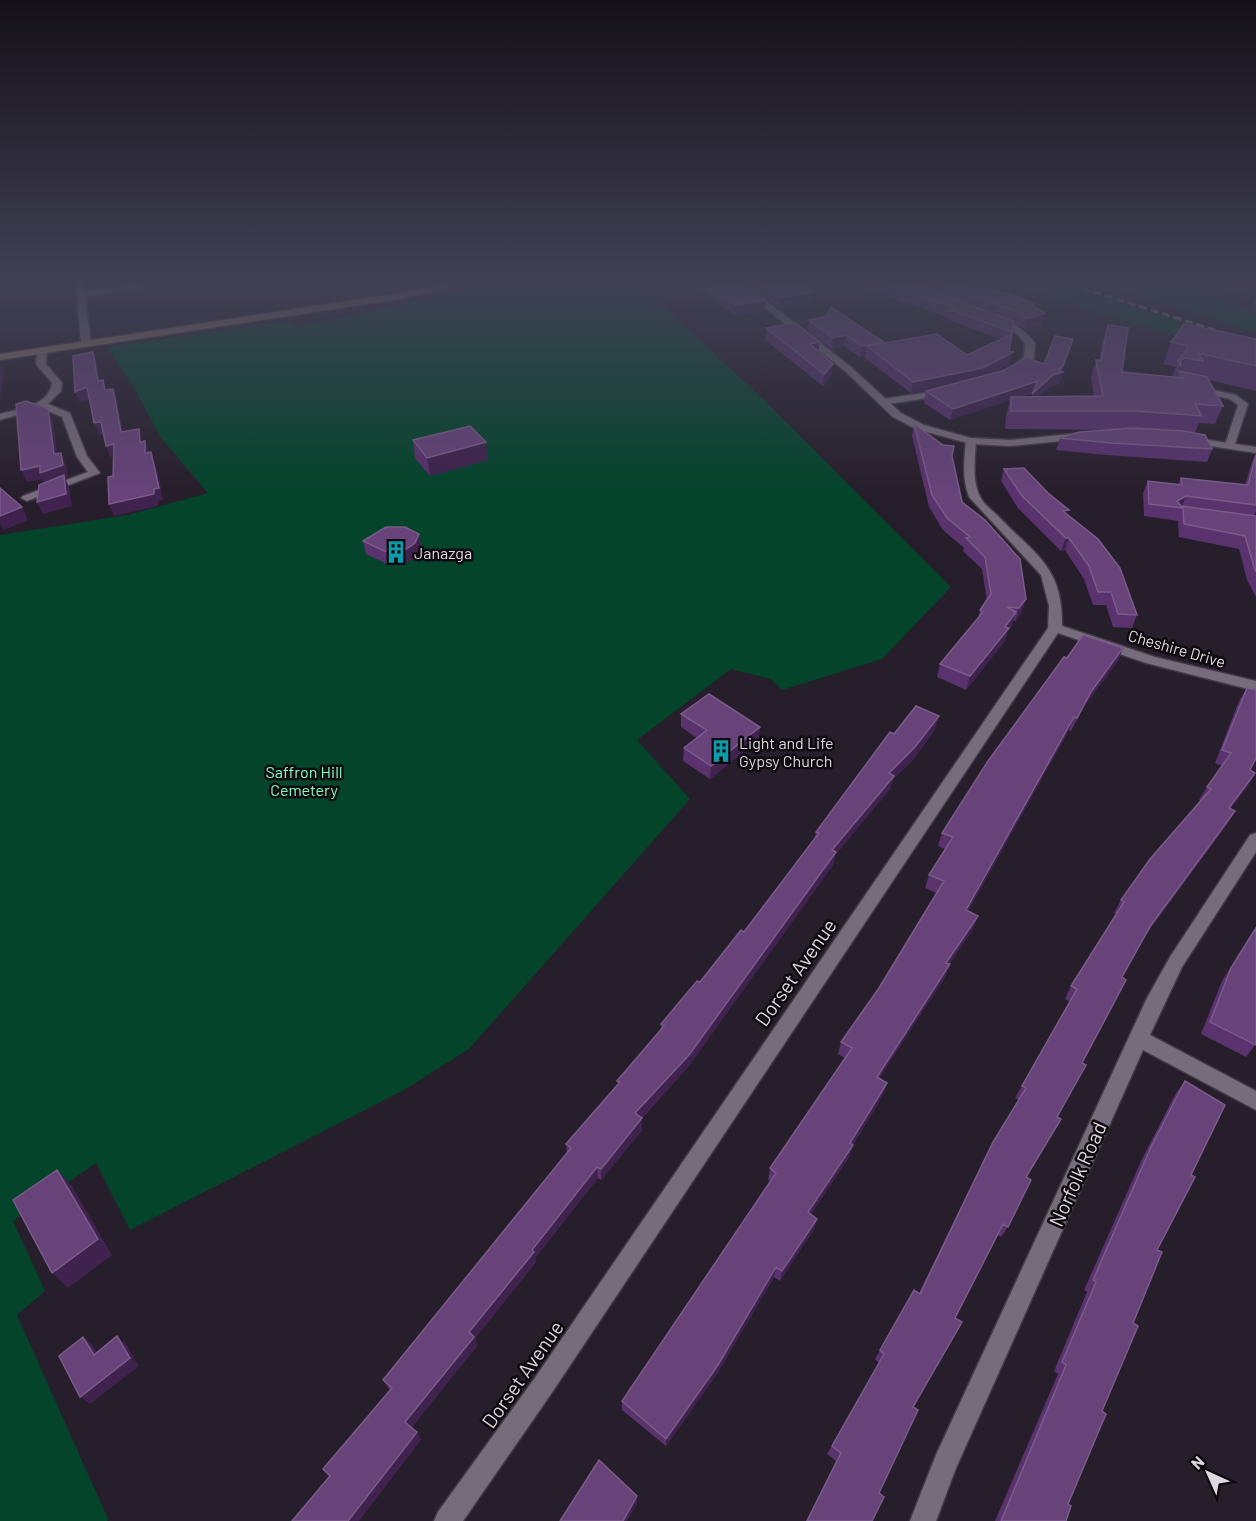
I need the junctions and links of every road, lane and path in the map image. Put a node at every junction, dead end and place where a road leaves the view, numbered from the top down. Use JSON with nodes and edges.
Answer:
{"nodes":[{"id":1,"x":30,"y":352,"type":"edge"},
{"id":2,"x":42,"y":352,"type":"edge"},
{"id":3,"x":826,"y":352,"type":"edge"},
{"id":4,"x":1029,"y":352,"type":"edge"},
{"id":5,"x":0,"y":357,"type":"edge"},
{"id":6,"x":1003,"y":375,"type":"edge"},
{"id":7,"x":1188,"y":388,"type":"edge"},
{"id":8,"x":956,"y":390,"type":"edge"},
{"id":9,"x":882,"y":402,"type":"junction"},
{"id":10,"x":42,"y":405,"type":"junction"},
{"id":11,"x":0,"y":417,"type":"edge"},
{"id":12,"x":1093,"y":436,"type":"edge"},
{"id":13,"x":1179,"y":438,"type":"edge"},
{"id":14,"x":971,"y":441,"type":"junction"},
{"id":15,"x":1230,"y":445,"type":"junction"},
{"id":16,"x":1256,"y":450,"type":"edge"},
{"id":17,"x":95,"y":473,"type":"junction"},
{"id":18,"x":109,"y":482,"type":"edge"},
{"id":19,"x":24,"y":500,"type":"dead end"},
{"id":20,"x":1055,"y":628,"type":"junction"},
{"id":21,"x":1256,"y":686,"type":"edge"},
{"id":22,"x":1256,"y":839,"type":"edge"},
{"id":23,"x":1138,"y":1038,"type":"junction"},
{"id":24,"x":1256,"y":1101,"type":"edge"},
{"id":25,"x":447,"y":1521,"type":"edge"},
{"id":26,"x":923,"y":1521,"type":"edge"}],
"edges":[{"from":1,"to":5,"type":"main road"},
{"from":2,"to":10,"type":"street"},
{"from":3,"to":9,"type":"street"},
{"from":4,"to":6,"type":"street"},
{"from":7,"to":15,"type":"street"},
{"from":8,"to":9,"type":"street"},
{"from":9,"to":14,"type":"street"},
{"from":10,"to":11,"type":"street"},
{"from":10,"to":17,"type":"street"},
{"from":12,"to":14,"type":"street"},
{"from":13,"to":15,"type":"street"},
{"from":14,"to":20,"type":"street"},
{"from":15,"to":16,"type":"street"},
{"from":17,"to":18,"type":"street"},
{"from":17,"to":19,"type":"street"},
{"from":20,"to":21,"type":"street","name":"Cheshire Drive"},
{"from":20,"to":25,"type":"street","name":"Dorset Avenue"},
{"from":22,"to":23,"type":"street","name":"Norfolk Road"},
{"from":23,"to":24,"type":"street"},
{"from":23,"to":26,"type":"street","name":"Norfolk Road"}]}
